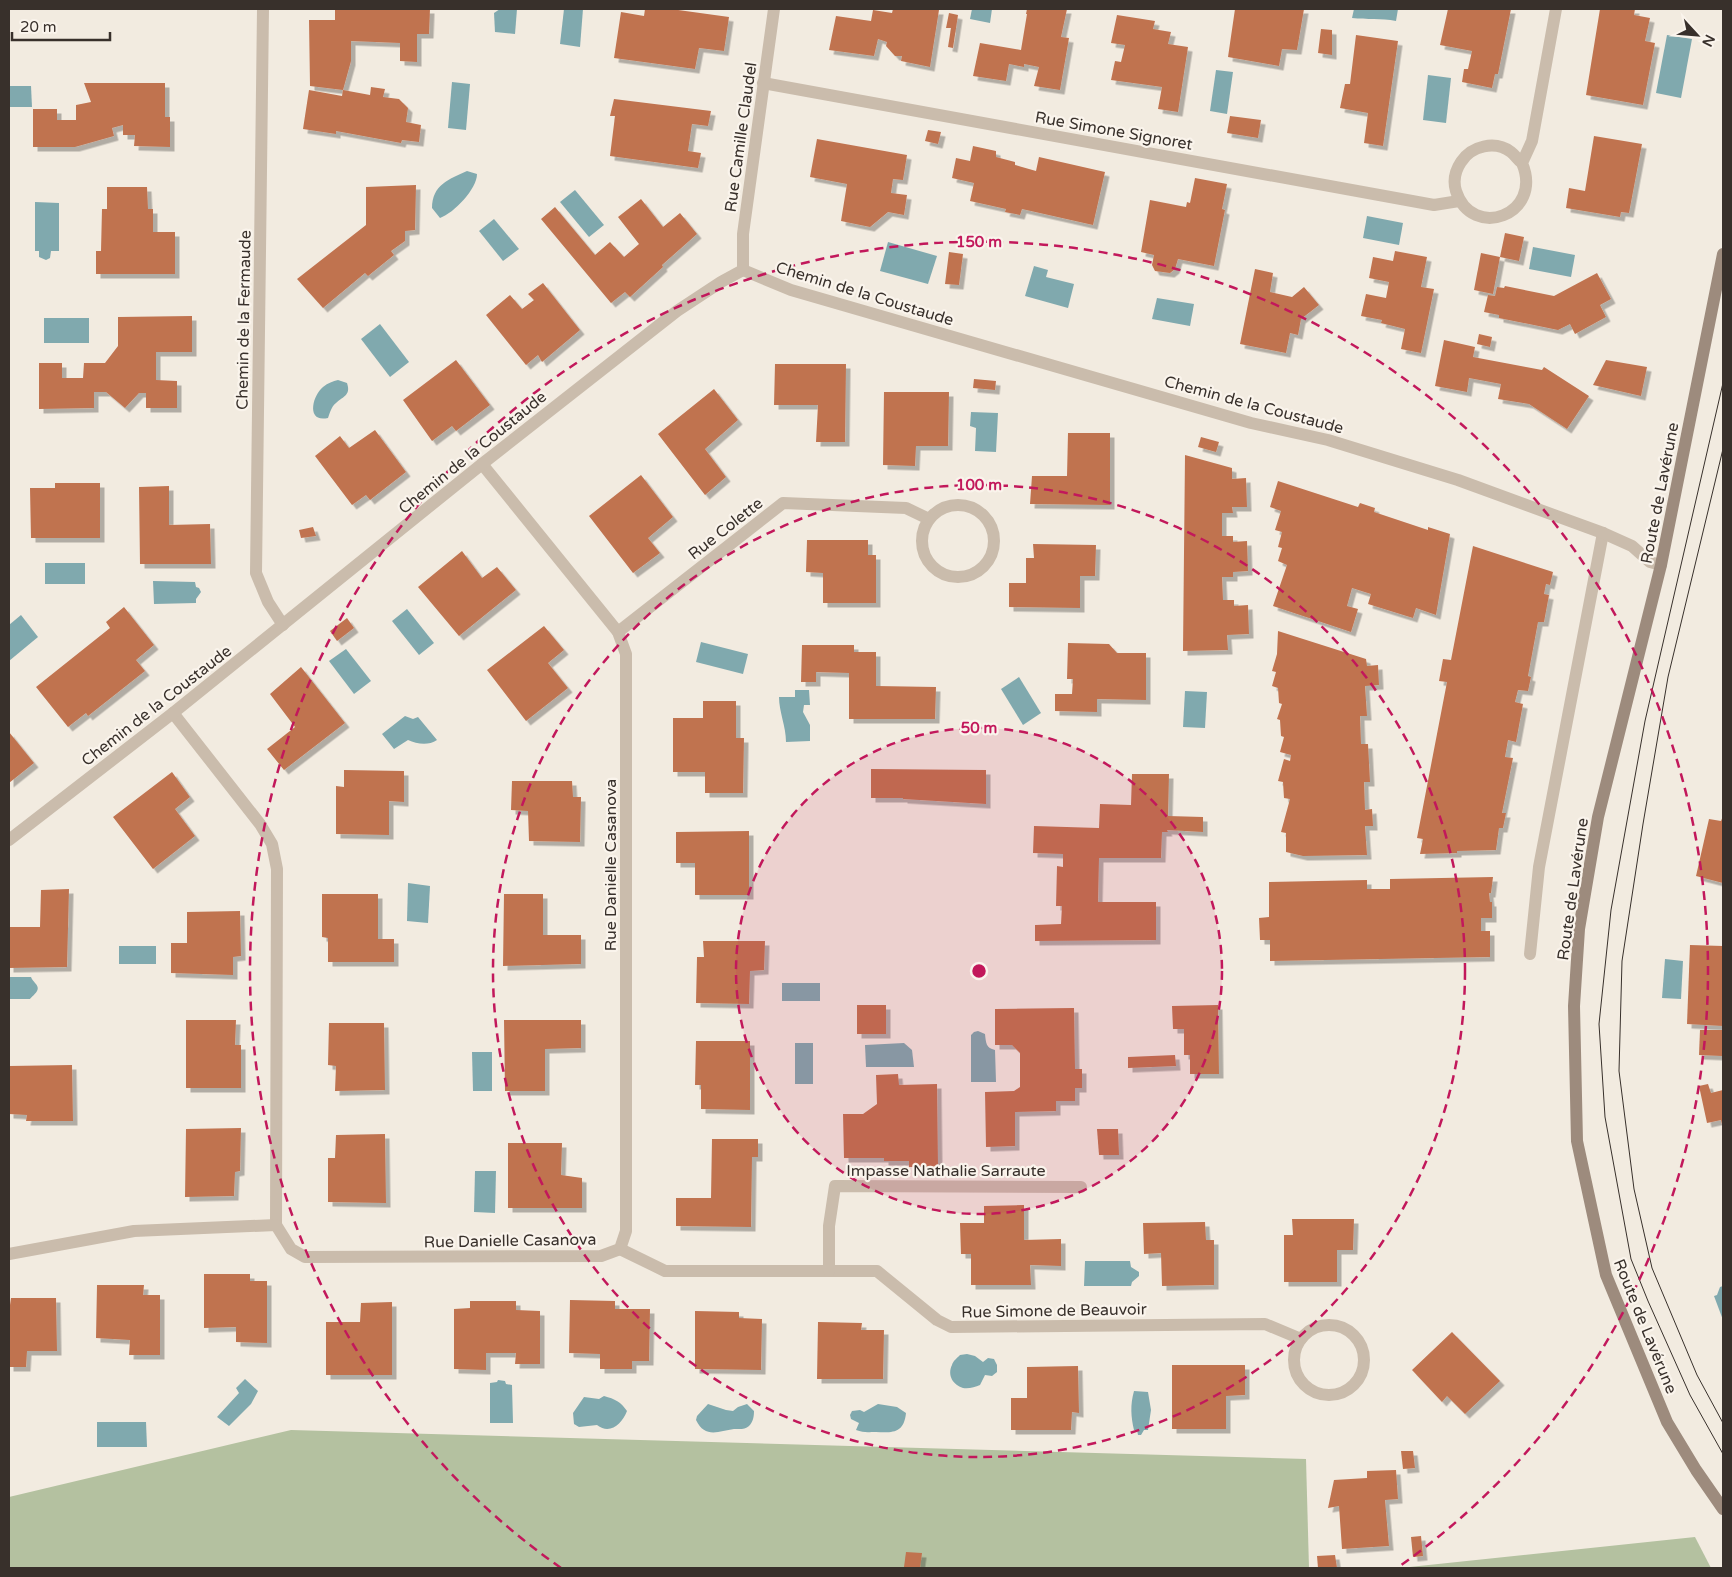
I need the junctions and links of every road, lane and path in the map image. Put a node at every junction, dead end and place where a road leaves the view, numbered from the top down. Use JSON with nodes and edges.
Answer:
{"nodes":[{"id":1,"x":264,"y":9,"type":"edge"},
{"id":2,"x":774,"y":9,"type":"edge"},
{"id":3,"x":1556,"y":9,"type":"edge"},
{"id":4,"x":763,"y":83,"type":"junction"},
{"id":5,"x":1522,"y":164,"type":"junction"},
{"id":6,"x":1459,"y":201,"type":"junction"},
{"id":7,"x":1723,"y":254,"type":"edge"},
{"id":8,"x":743,"y":270,"type":"junction"},
{"id":9,"x":482,"y":464,"type":"junction"},
{"id":10,"x":929,"y":519,"type":"junction"},
{"id":11,"x":1603,"y":533,"type":"junction"},
{"id":12,"x":1661,"y":565,"type":"junction"},
{"id":13,"x":284,"y":625,"type":"junction"},
{"id":14,"x":618,"y":632,"type":"junction"},
{"id":15,"x":173,"y":713,"type":"junction"},
{"id":16,"x":9,"y":840,"type":"edge"},
{"id":17,"x":1530,"y":954,"type":"dead end"},
{"id":18,"x":1082,"y":1187,"type":"dead end"},
{"id":19,"x":276,"y":1224,"type":"junction"},
{"id":20,"x":620,"y":1249,"type":"junction"},
{"id":21,"x":9,"y":1254,"type":"edge"},
{"id":22,"x":829,"y":1271,"type":"junction"},
{"id":23,"x":1300,"y":1339,"type":"junction"},
{"id":24,"x":1723,"y":1509,"type":"edge"}],
"edges":[{"from":1,"to":13,"type":"street","name":"Chemin de la Fermaude"},
{"from":2,"to":4,"type":"street","name":"Rue Camille Claudel"},
{"from":3,"to":5,"type":"street"},
{"from":4,"to":6,"type":"street","name":"Rue Simone Signoret"},
{"from":4,"to":8,"type":"street","name":"Rue Camille Claudel"},
{"from":5,"to":6,"type":"street"},
{"from":5,"to":6,"type":"street"},
{"from":7,"to":12,"type":"main road","name":"Route de Lavérune"},
{"from":8,"to":9,"type":"street","name":"Chemin de la Coustaude"},
{"from":8,"to":11,"type":"street","name":"Chemin de la Coustaude"},
{"from":9,"to":13,"type":"street","name":"Chemin de la Coustaude"},
{"from":9,"to":14,"type":"street","name":"Rue Danielle Casanova"},
{"from":10,"to":10,"type":"street"},
{"from":10,"to":14,"type":"street","name":"Rue Colette"},
{"from":11,"to":12,"type":"street","name":"Chemin de la Coustaude"},
{"from":11,"to":17,"type":"street"},
{"from":12,"to":24,"type":"main road","name":"Route de Lavérune"},
{"from":13,"to":15,"type":"street","name":"Chemin de la Coustaude"},
{"from":14,"to":20,"type":"street","name":"Rue Danielle Casanova"},
{"from":15,"to":16,"type":"street","name":"Chemin de la Coustaude"},
{"from":15,"to":19,"type":"street","name":"Rue Danielle Casanova"},
{"from":18,"to":22,"type":"street","name":"Impasse Nathalie Sarraute"},
{"from":19,"to":20,"type":"street","name":"Rue Danielle Casanova"},
{"from":19,"to":21,"type":"street"},
{"from":20,"to":22,"type":"street","name":"Rue Simone de Beauvoir"},
{"from":22,"to":23,"type":"street","name":"Rue Simone de Beauvoir"},
{"from":23,"to":23,"type":"street"}]}
